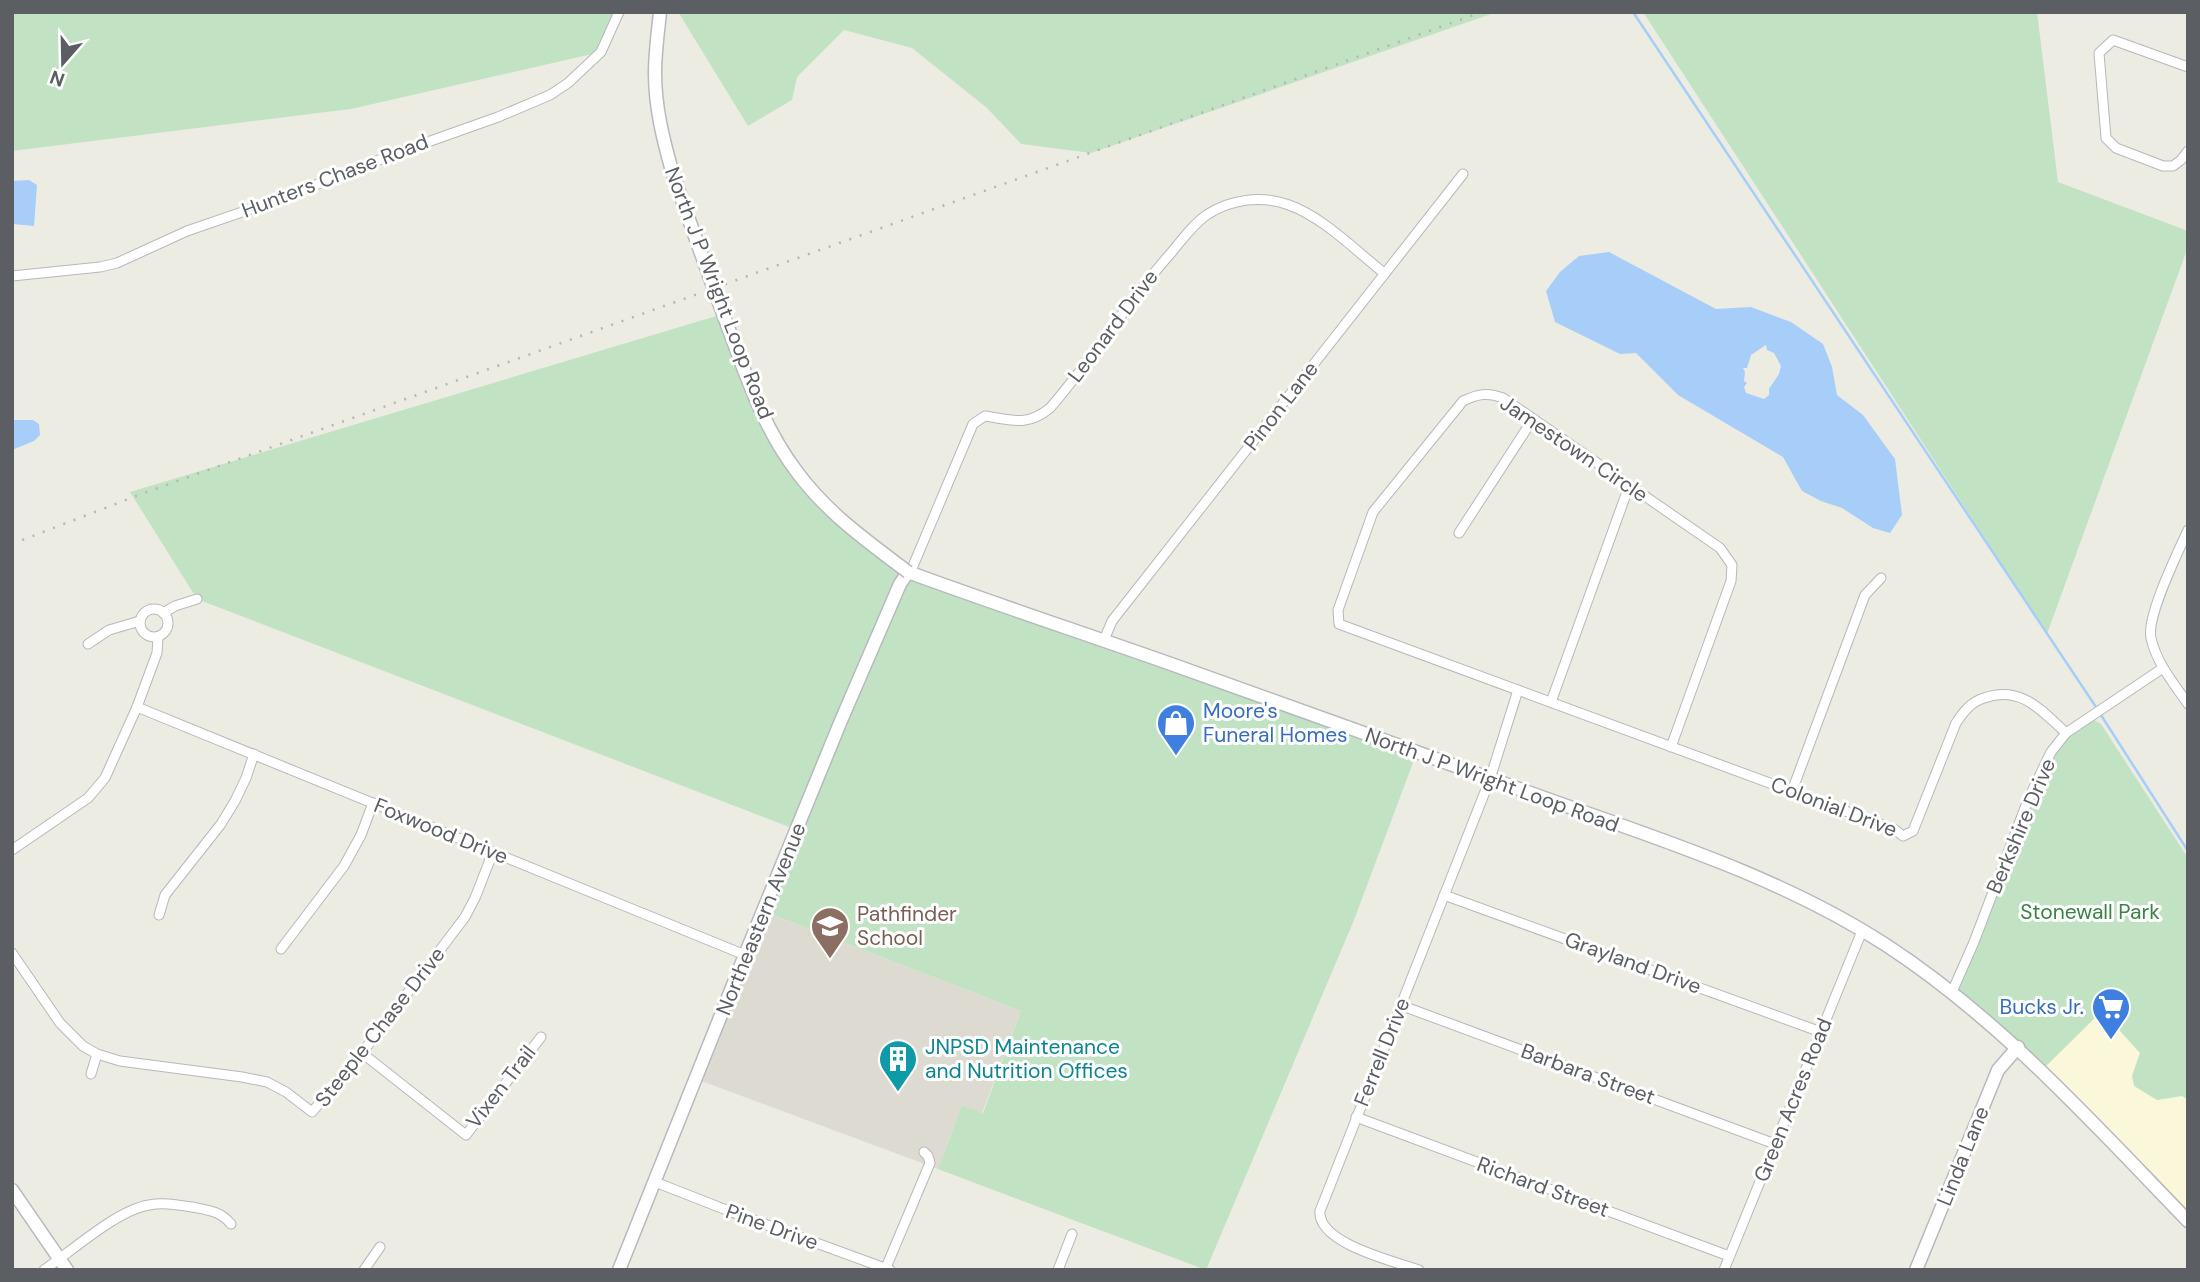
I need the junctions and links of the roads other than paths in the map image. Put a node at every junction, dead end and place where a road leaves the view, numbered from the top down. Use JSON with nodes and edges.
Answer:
{"nodes":[{"id":1,"x":619,"y":12,"type":"edge"},
{"id":2,"x":660,"y":12,"type":"edge"},
{"id":3,"x":2188,"y":67,"type":"edge"},
{"id":4,"x":2188,"y":151,"type":"edge"},
{"id":5,"x":1463,"y":174,"type":"dead end"},
{"id":6,"x":1384,"y":273,"type":"junction"},
{"id":7,"x":12,"y":276,"type":"edge"},
{"id":8,"x":1533,"y":419,"type":"junction"},
{"id":9,"x":1629,"y":486,"type":"junction"},
{"id":10,"x":2188,"y":530,"type":"edge"},
{"id":11,"x":1459,"y":533,"type":"dead end"},
{"id":12,"x":908,"y":572,"type":"junction"},
{"id":13,"x":1881,"y":578,"type":"dead end"},
{"id":14,"x":197,"y":598,"type":"dead end"},
{"id":15,"x":163,"y":613,"type":"junction"},
{"id":16,"x":140,"y":621,"type":"junction"},
{"id":17,"x":1339,"y":624,"type":"joint"},
{"id":18,"x":158,"y":637,"type":"junction"},
{"id":19,"x":1104,"y":640,"type":"junction"},
{"id":20,"x":88,"y":644,"type":"dead end"},
{"id":21,"x":2163,"y":668,"type":"junction"},
{"id":22,"x":1518,"y":690,"type":"junction"},
{"id":23,"x":1551,"y":702,"type":"junction"},
{"id":24,"x":2188,"y":704,"type":"edge"},
{"id":25,"x":137,"y":707,"type":"junction"},
{"id":26,"x":2066,"y":733,"type":"junction"},
{"id":27,"x":1671,"y":747,"type":"junction"},
{"id":28,"x":254,"y":754,"type":"junction"},
{"id":29,"x":1490,"y":779,"type":"junction"},
{"id":30,"x":1792,"y":791,"type":"junction"},
{"id":31,"x":373,"y":803,"type":"junction"},
{"id":32,"x":12,"y":850,"type":"edge"},
{"id":33,"x":492,"y":852,"type":"junction"},
{"id":34,"x":1444,"y":895,"type":"junction"},
{"id":35,"x":159,"y":915,"type":"dead end"},
{"id":36,"x":1863,"y":931,"type":"junction"},
{"id":37,"x":281,"y":949,"type":"dead end"},
{"id":38,"x":12,"y":953,"type":"edge"},
{"id":39,"x":745,"y":955,"type":"junction"},
{"id":40,"x":1952,"y":992,"type":"junction"},
{"id":41,"x":1400,"y":1005,"type":"junction"},
{"id":42,"x":1821,"y":1032,"type":"junction"},
{"id":43,"x":541,"y":1037,"type":"dead end"},
{"id":44,"x":2018,"y":1047,"type":"junction"},
{"id":45,"x":362,"y":1053,"type":"junction"},
{"id":46,"x":97,"y":1054,"type":"junction"},
{"id":47,"x":91,"y":1074,"type":"dead end"},
{"id":48,"x":1356,"y":1117,"type":"junction"},
{"id":49,"x":1775,"y":1144,"type":"junction"},
{"id":50,"x":923,"y":1152,"type":"dead end"},
{"id":51,"x":654,"y":1182,"type":"junction"},
{"id":52,"x":12,"y":1190,"type":"edge"},
{"id":53,"x":2188,"y":1221,"type":"edge"},
{"id":54,"x":230,"y":1224,"type":"dead end"},
{"id":55,"x":1072,"y":1234,"type":"dead end"},
{"id":56,"x":380,"y":1247,"type":"dead end"},
{"id":57,"x":1730,"y":1256,"type":"junction"},
{"id":58,"x":64,"y":1264,"type":"edge"},
{"id":59,"x":887,"y":1269,"type":"edge"},
{"id":60,"x":44,"y":1270,"type":"edge"},
{"id":61,"x":364,"y":1270,"type":"edge"},
{"id":62,"x":619,"y":1270,"type":"edge"},
{"id":63,"x":1058,"y":1270,"type":"edge"},
{"id":64,"x":1419,"y":1270,"type":"edge"},
{"id":65,"x":1724,"y":1270,"type":"edge"},
{"id":66,"x":1916,"y":1270,"type":"edge"}],
"edges":[{"from":1,"to":7,"type":"street","name":"Hunters Chase Road"},
{"from":2,"to":12,"type":"main road","name":"North J P Wright Loop Road","bridge":true},
{"from":3,"to":4,"type":"street"},
{"from":5,"to":6,"type":"street","name":"Pinon Lane"},
{"from":6,"to":12,"type":"street","name":"Leonard Drive"},
{"from":6,"to":19,"type":"street","name":"Pinon Lane"},
{"from":8,"to":9,"type":"street","name":"Jamestown Circle"},
{"from":8,"to":11,"type":"street"},
{"from":8,"to":17,"type":"street","name":"Jamestown Circle"},
{"from":9,"to":23,"type":"street"},
{"from":9,"to":27,"type":"street","name":"Jamestown Circle"},
{"from":10,"to":21,"type":"street"},
{"from":12,"to":19,"type":"main road","name":"North J P Wright Loop Road"},
{"from":12,"to":39,"type":"main road","name":"Northeastern Avenue"},
{"from":13,"to":30,"type":"street"},
{"from":14,"to":15,"type":"street"},
{"from":15,"to":16,"type":"street"},
{"from":15,"to":18,"type":"street"},
{"from":16,"to":18,"type":"street"},
{"from":16,"to":20,"type":"street"},
{"from":17,"to":22,"type":"street","name":"Colonial Drive"},
{"from":18,"to":25,"type":"street"},
{"from":19,"to":29,"type":"main road","name":"North J P Wright Loop Road"},
{"from":21,"to":24,"type":"street"},
{"from":21,"to":26,"type":"street","name":"Berkshire Drive"},
{"from":22,"to":23,"type":"street","name":"Colonial Drive"},
{"from":22,"to":29,"type":"street"},
{"from":23,"to":27,"type":"street","name":"Colonial Drive"},
{"from":25,"to":28,"type":"street","name":"Foxwood Drive"},
{"from":25,"to":32,"type":"street"},
{"from":26,"to":30,"type":"street","name":"Colonial Drive"},
{"from":26,"to":40,"type":"street","name":"Berkshire Drive"},
{"from":27,"to":30,"type":"street","name":"Colonial Drive"},
{"from":28,"to":31,"type":"street","name":"Foxwood Drive"},
{"from":28,"to":35,"type":"street"},
{"from":29,"to":34,"type":"street","name":"Ferrell Drive"},
{"from":29,"to":36,"type":"main road","name":"North J P Wright Loop Road"},
{"from":31,"to":33,"type":"street","name":"Foxwood Drive"},
{"from":31,"to":37,"type":"street"},
{"from":33,"to":39,"type":"street","name":"Foxwood Drive"},
{"from":33,"to":45,"type":"street","name":"Steeple Chase Drive"},
{"from":34,"to":41,"type":"street","name":"Ferrell Drive"},
{"from":34,"to":42,"type":"street","name":"Grayland Drive"},
{"from":36,"to":40,"type":"main road","name":"North J P Wright Loop Road"},
{"from":36,"to":42,"type":"street","name":"Green Acres Road"},
{"from":38,"to":46,"type":"street","name":"Steeple Chase Drive"},
{"from":39,"to":51,"type":"main road","name":"Northeastern Avenue"},
{"from":40,"to":44,"type":"main road","name":"North J P Wright Loop Road"},
{"from":41,"to":48,"type":"street","name":"Ferrell Drive"},
{"from":41,"to":49,"type":"street","name":"Barbara Street"},
{"from":42,"to":49,"type":"street","name":"Green Acres Road"},
{"from":43,"to":45,"type":"street","name":"Vixen Trail"},
{"from":44,"to":53,"type":"main road","name":"North J P Wright Loop Road"},
{"from":44,"to":66,"type":"main road","name":"Linda Lane"},
{"from":45,"to":46,"type":"street","name":"Steeple Chase Drive"},
{"from":46,"to":47,"type":"street"},
{"from":48,"to":57,"type":"street","name":"Richard Street"},
{"from":48,"to":64,"type":"street","name":"Ferrell Drive"},
{"from":49,"to":57,"type":"street","name":"Green Acres Road"},
{"from":50,"to":59,"type":"street"},
{"from":51,"to":59,"type":"street","name":"Pine Drive"},
{"from":51,"to":62,"type":"main road","name":"Northeastern Avenue"},
{"from":52,"to":58,"type":"main road"},
{"from":54,"to":58,"type":"street"},
{"from":55,"to":63,"type":"street"},
{"from":56,"to":61,"type":"street"},
{"from":57,"to":65,"type":"street","name":"Green Acres Road"},
{"from":58,"to":60,"type":"street"}]}
